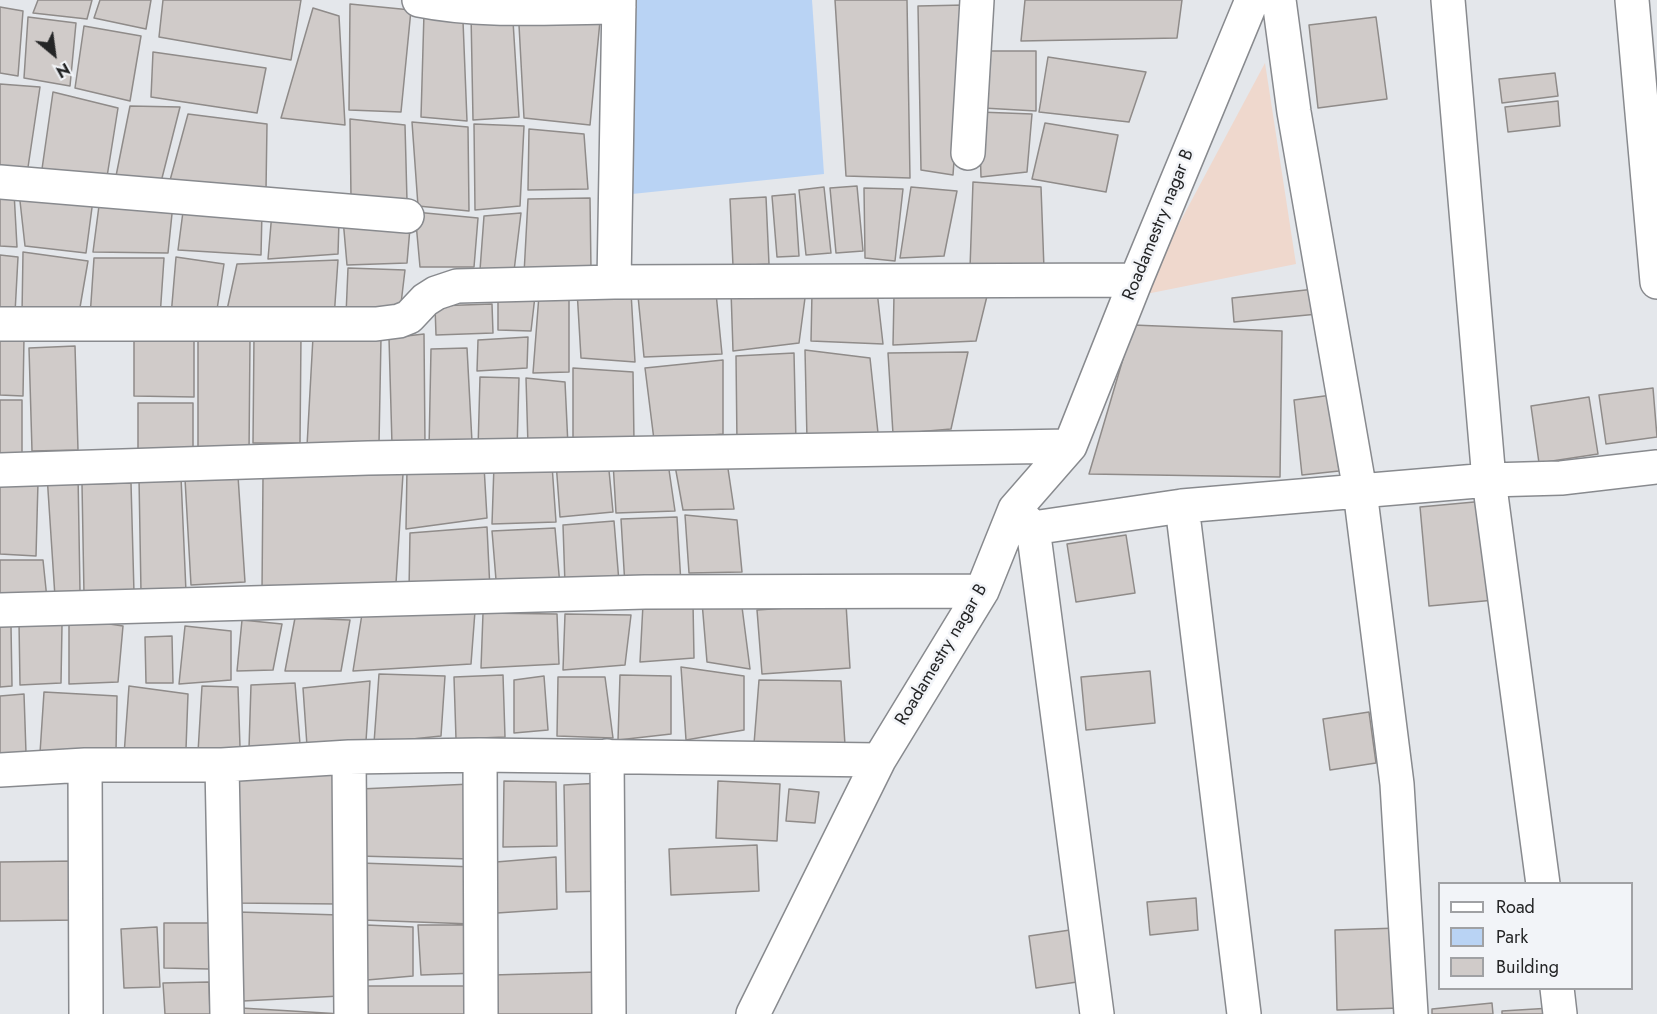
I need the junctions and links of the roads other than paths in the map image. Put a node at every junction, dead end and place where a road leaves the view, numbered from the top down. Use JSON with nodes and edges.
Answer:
{"nodes":[{"id":1,"x":419,"y":0,"type":"edge"},
{"id":2,"x":977,"y":0,"type":"edge"},
{"id":3,"x":1252,"y":0,"type":"edge"},
{"id":4,"x":1279,"y":0,"type":"edge"},
{"id":5,"x":1448,"y":0,"type":"edge"},
{"id":6,"x":1632,"y":0,"type":"edge"},
{"id":7,"x":619,"y":3,"type":"edge"},
{"id":8,"x":968,"y":153,"type":"dead end"},
{"id":9,"x":0,"y":182,"type":"edge"},
{"id":10,"x":408,"y":216,"type":"dead end"},
{"id":11,"x":1136,"y":280,"type":"junction"},
{"id":12,"x":614,"y":282,"type":"junction"},
{"id":13,"x":1657,"y":282,"type":"edge"},
{"id":14,"x":0,"y":324,"type":"edge"},
{"id":15,"x":1070,"y":446,"type":"junction"},
{"id":16,"x":1657,"y":467,"type":"edge"},
{"id":17,"x":0,"y":470,"type":"edge"},
{"id":18,"x":1489,"y":480,"type":"junction"},
{"id":19,"x":1360,"y":490,"type":"junction"},
{"id":20,"x":1182,"y":506,"type":"junction"},
{"id":21,"x":1024,"y":519,"type":"junction"},
{"id":22,"x":982,"y":591,"type":"junction"},
{"id":23,"x":0,"y":610,"type":"edge"},
{"id":24,"x":480,"y":755,"type":"junction"},
{"id":25,"x":607,"y":756,"type":"junction"},
{"id":26,"x":350,"y":757,"type":"junction"},
{"id":27,"x":879,"y":760,"type":"junction"},
{"id":28,"x":85,"y":765,"type":"junction"},
{"id":29,"x":222,"y":765,"type":"junction"},
{"id":30,"x":0,"y":770,"type":"edge"},
{"id":31,"x":1543,"y":882,"type":"edge"},
{"id":32,"x":1557,"y":990,"type":"edge"},
{"id":33,"x":86,"y":1014,"type":"edge"},
{"id":34,"x":227,"y":1014,"type":"edge"},
{"id":35,"x":351,"y":1014,"type":"edge"},
{"id":36,"x":481,"y":1014,"type":"edge"},
{"id":37,"x":609,"y":1014,"type":"edge"},
{"id":38,"x":753,"y":1014,"type":"edge"},
{"id":39,"x":1097,"y":1014,"type":"edge"},
{"id":40,"x":1244,"y":1014,"type":"edge"},
{"id":41,"x":1411,"y":1014,"type":"edge"},
{"id":42,"x":1560,"y":1014,"type":"edge"}],
"edges":[{"from":1,"to":7,"type":"street"},
{"from":2,"to":8,"type":"street"},
{"from":3,"to":11,"type":"street","name":"Roadamestry nagar B"},
{"from":4,"to":19,"type":"street"},
{"from":5,"to":18,"type":"street"},
{"from":6,"to":13,"type":"street"},
{"from":7,"to":12,"type":"street"},
{"from":9,"to":10,"type":"street"},
{"from":11,"to":12,"type":"street"},
{"from":11,"to":15,"type":"street","name":"Roadamestry nagar B"},
{"from":12,"to":14,"type":"street"},
{"from":15,"to":17,"type":"street"},
{"from":15,"to":21,"type":"street","name":"Roadamestry nagar B"},
{"from":16,"to":18,"type":"street"},
{"from":18,"to":19,"type":"street"},
{"from":18,"to":31,"type":"street"},
{"from":19,"to":20,"type":"street"},
{"from":19,"to":41,"type":"street"},
{"from":20,"to":21,"type":"street"},
{"from":20,"to":40,"type":"street"},
{"from":21,"to":22,"type":"street","name":"Roadamestry nagar B"},
{"from":21,"to":39,"type":"street"},
{"from":22,"to":23,"type":"street"},
{"from":22,"to":27,"type":"street","name":"Roadamestry nagar B"},
{"from":24,"to":25,"type":"street"},
{"from":24,"to":26,"type":"street"},
{"from":24,"to":36,"type":"street"},
{"from":25,"to":27,"type":"street"},
{"from":25,"to":37,"type":"street"},
{"from":26,"to":29,"type":"street"},
{"from":26,"to":35,"type":"street"},
{"from":27,"to":38,"type":"street","name":"Roadamestry nagar B"},
{"from":28,"to":29,"type":"street"},
{"from":28,"to":30,"type":"street"},
{"from":28,"to":33,"type":"street"},
{"from":29,"to":34,"type":"street"},
{"from":32,"to":42,"type":"street"}]}
